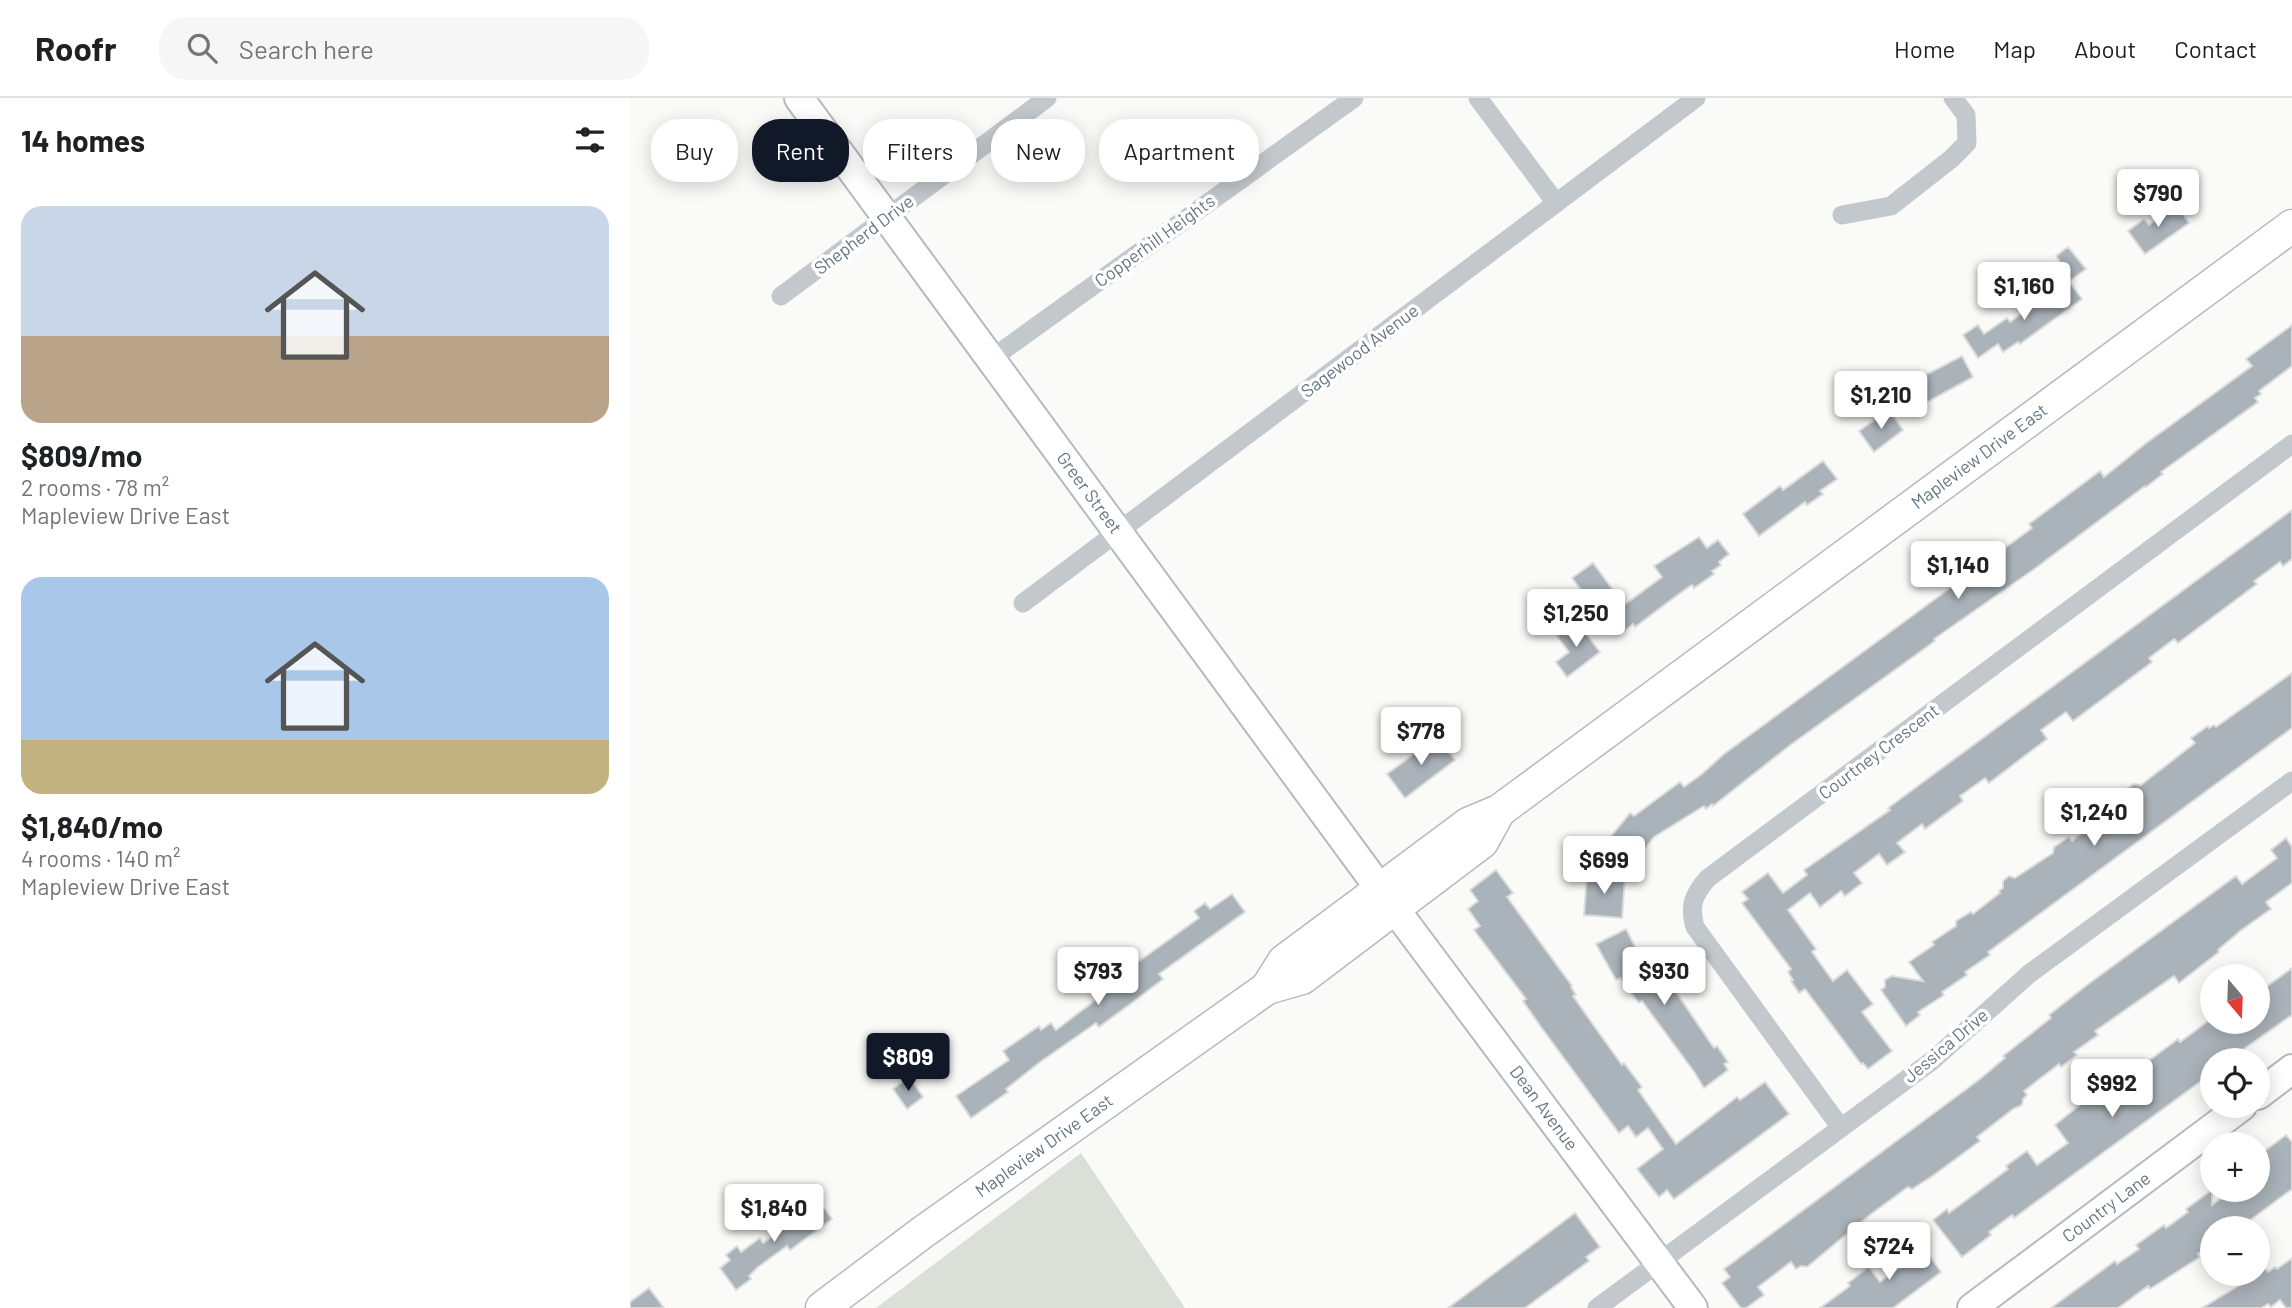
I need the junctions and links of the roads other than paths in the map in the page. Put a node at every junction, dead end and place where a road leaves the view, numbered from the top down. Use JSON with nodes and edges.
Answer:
{"nodes":[{"id":1,"x":799,"y":98,"type":"edge"},
{"id":2,"x":1047,"y":98,"type":"edge"},
{"id":3,"x":1354,"y":98,"type":"edge"},
{"id":4,"x":1478,"y":98,"type":"edge"},
{"id":5,"x":1696,"y":98,"type":"edge"},
{"id":6,"x":1953,"y":98,"type":"edge"},
{"id":7,"x":1556,"y":203,"type":"junction"},
{"id":8,"x":1842,"y":215,"type":"dead end"},
{"id":9,"x":887,"y":217,"type":"junction"},
{"id":10,"x":2292,"y":226,"type":"edge"},
{"id":11,"x":781,"y":296,"type":"dead end"},
{"id":12,"x":990,"y":359,"type":"junction"},
{"id":13,"x":2292,"y":444,"type":"edge"},
{"id":14,"x":1117,"y":531,"type":"junction"},
{"id":15,"x":1023,"y":603,"type":"dead end"},
{"id":16,"x":2292,"y":781,"type":"edge"},
{"id":17,"x":1387,"y":899,"type":"junction"},
{"id":18,"x":2292,"y":1069,"type":"edge"},
{"id":19,"x":2270,"y":1086,"type":"edge"},
{"id":20,"x":2226,"y":1118,"type":"edge"},
{"id":21,"x":1841,"y":1128,"type":"junction"},
{"id":22,"x":1659,"y":1262,"type":"junction"},
{"id":23,"x":822,"y":1308,"type":"edge"},
{"id":24,"x":1597,"y":1308,"type":"edge"},
{"id":25,"x":1693,"y":1308,"type":"edge"},
{"id":26,"x":1972,"y":1308,"type":"edge"}],
"edges":[{"from":1,"to":9,"type":"street","name":"Greer Street"},
{"from":2,"to":9,"type":"street","name":"Shepherd Drive"},
{"from":3,"to":12,"type":"street","name":"Copperhill Heights"},
{"from":4,"to":7,"type":"street"},
{"from":5,"to":7,"type":"street","name":"Sagewood Avenue"},
{"from":6,"to":8,"type":"street"},
{"from":7,"to":14,"type":"street","name":"Sagewood Avenue"},
{"from":9,"to":11,"type":"street","name":"Shepherd Drive"},
{"from":9,"to":12,"type":"street","name":"Greer Street"},
{"from":10,"to":17,"type":"main road","name":"Mapleview Drive East"},
{"from":12,"to":14,"type":"street","name":"Greer Street"},
{"from":13,"to":21,"type":"street","name":"Courtney Crescent"},
{"from":14,"to":15,"type":"street","name":"Sagewood Avenue"},
{"from":14,"to":17,"type":"street","name":"Greer Street"},
{"from":16,"to":21,"type":"street","name":"Jessica Drive"},
{"from":17,"to":22,"type":"street","name":"Dean Avenue"},
{"from":17,"to":23,"type":"main road","name":"Mapleview Drive East"},
{"from":18,"to":19,"type":"street"},
{"from":20,"to":26,"type":"street","name":"Country Lane"},
{"from":21,"to":22,"type":"street","name":"Jessica Drive"},
{"from":22,"to":24,"type":"street","name":"Jessica Drive"},
{"from":22,"to":25,"type":"street","name":"Dean Avenue"}]}
